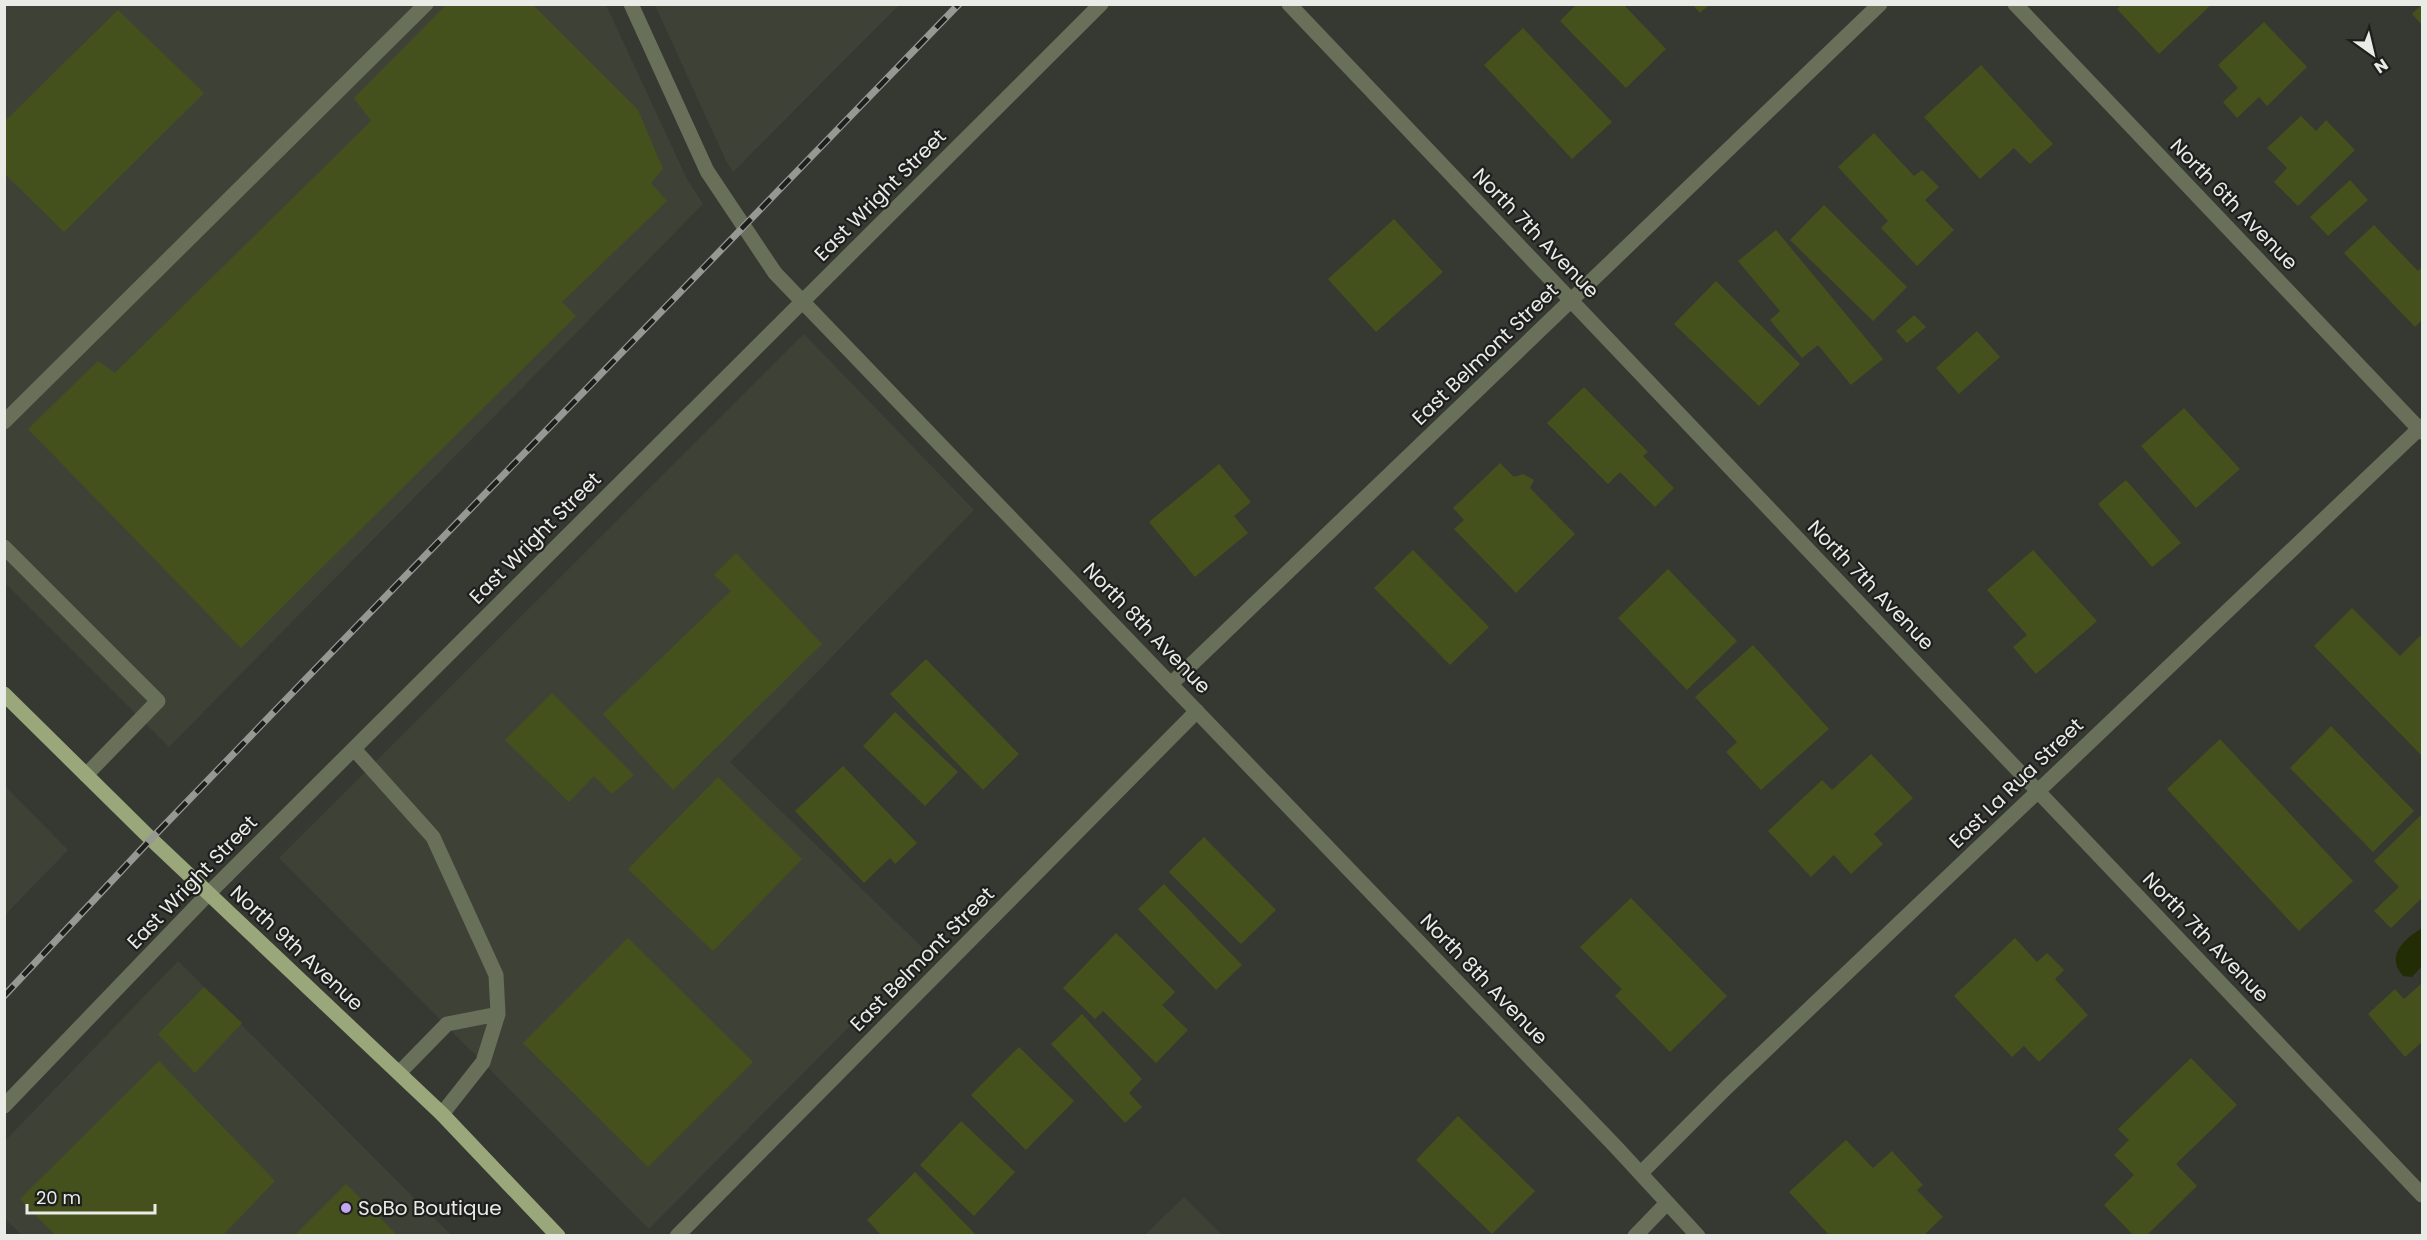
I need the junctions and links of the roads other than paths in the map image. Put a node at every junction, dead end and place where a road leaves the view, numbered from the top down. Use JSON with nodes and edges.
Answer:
{"nodes":[{"id":1,"x":426,"y":4,"type":"edge"},
{"id":2,"x":631,"y":4,"type":"edge"},
{"id":3,"x":1101,"y":4,"type":"edge"},
{"id":4,"x":1289,"y":4,"type":"edge"},
{"id":5,"x":1880,"y":4,"type":"edge"},
{"id":6,"x":2015,"y":4,"type":"edge"},
{"id":7,"x":1571,"y":300,"type":"junction"},
{"id":8,"x":802,"y":301,"type":"junction"},
{"id":9,"x":4,"y":422,"type":"edge"},
{"id":10,"x":2422,"y":429,"type":"edge"},
{"id":11,"x":4,"y":547,"type":"edge"},
{"id":12,"x":1171,"y":684,"type":"junction"},
{"id":13,"x":4,"y":694,"type":"edge"},
{"id":14,"x":1197,"y":711,"type":"junction"},
{"id":15,"x":354,"y":749,"type":"junction"},
{"id":16,"x":86,"y":775,"type":"junction"},
{"id":17,"x":2038,"y":790,"type":"junction"},
{"id":18,"x":209,"y":893,"type":"junction"},
{"id":19,"x":498,"y":1014,"type":"junction"},
{"id":20,"x":399,"y":1073,"type":"junction"},
{"id":21,"x":4,"y":1106,"type":"edge"},
{"id":22,"x":442,"y":1114,"type":"junction"},
{"id":23,"x":1641,"y":1173,"type":"junction"},
{"id":24,"x":2422,"y":1195,"type":"edge"},
{"id":25,"x":1668,"y":1203,"type":"junction"},
{"id":26,"x":558,"y":1236,"type":"edge"},
{"id":27,"x":677,"y":1236,"type":"edge"},
{"id":28,"x":1635,"y":1236,"type":"edge"},
{"id":29,"x":1698,"y":1236,"type":"edge"}],
"edges":[{"from":1,"to":9,"type":"street"},
{"from":2,"to":8,"type":"street","name":"North 8th Avenue"},
{"from":3,"to":8,"type":"street","name":"East Wright Street"},
{"from":4,"to":7,"type":"street","name":"North 7th Avenue"},
{"from":5,"to":7,"type":"street","name":"East Belmont Street"},
{"from":6,"to":10,"type":"street","name":"North 6th Avenue"},
{"from":7,"to":12,"type":"street","name":"East Belmont Street"},
{"from":7,"to":17,"type":"street","name":"North 7th Avenue"},
{"from":8,"to":12,"type":"street","name":"North 8th Avenue"},
{"from":8,"to":15,"type":"street","name":"East Wright Street"},
{"from":10,"to":17,"type":"street","name":"East La Rua Street"},
{"from":11,"to":16,"type":"street"},
{"from":12,"to":14,"type":"street","name":"North 8th Avenue"},
{"from":13,"to":16,"type":"main road","name":"North 9th Avenue"},
{"from":14,"to":23,"type":"street","name":"North 8th Avenue"},
{"from":14,"to":27,"type":"street","name":"East Belmont Street"},
{"from":15,"to":18,"type":"street","name":"East Wright Street"},
{"from":15,"to":19,"type":"street"},
{"from":16,"to":18,"type":"main road","name":"North 9th Avenue"},
{"from":17,"to":23,"type":"street","name":"East La Rua Street"},
{"from":17,"to":24,"type":"street","name":"North 7th Avenue"},
{"from":18,"to":20,"type":"main road","name":"North 9th Avenue"},
{"from":18,"to":21,"type":"street","name":"East Wright Street"},
{"from":19,"to":20,"type":"street"},
{"from":19,"to":22,"type":"street"},
{"from":20,"to":22,"type":"main road","name":"North 9th Avenue"},
{"from":22,"to":26,"type":"main road","name":"North 9th Avenue"},
{"from":23,"to":25,"type":"street","name":"North 8th Avenue"},
{"from":25,"to":28,"type":"street"},
{"from":25,"to":29,"type":"street","name":"North 8th Avenue"}]}
